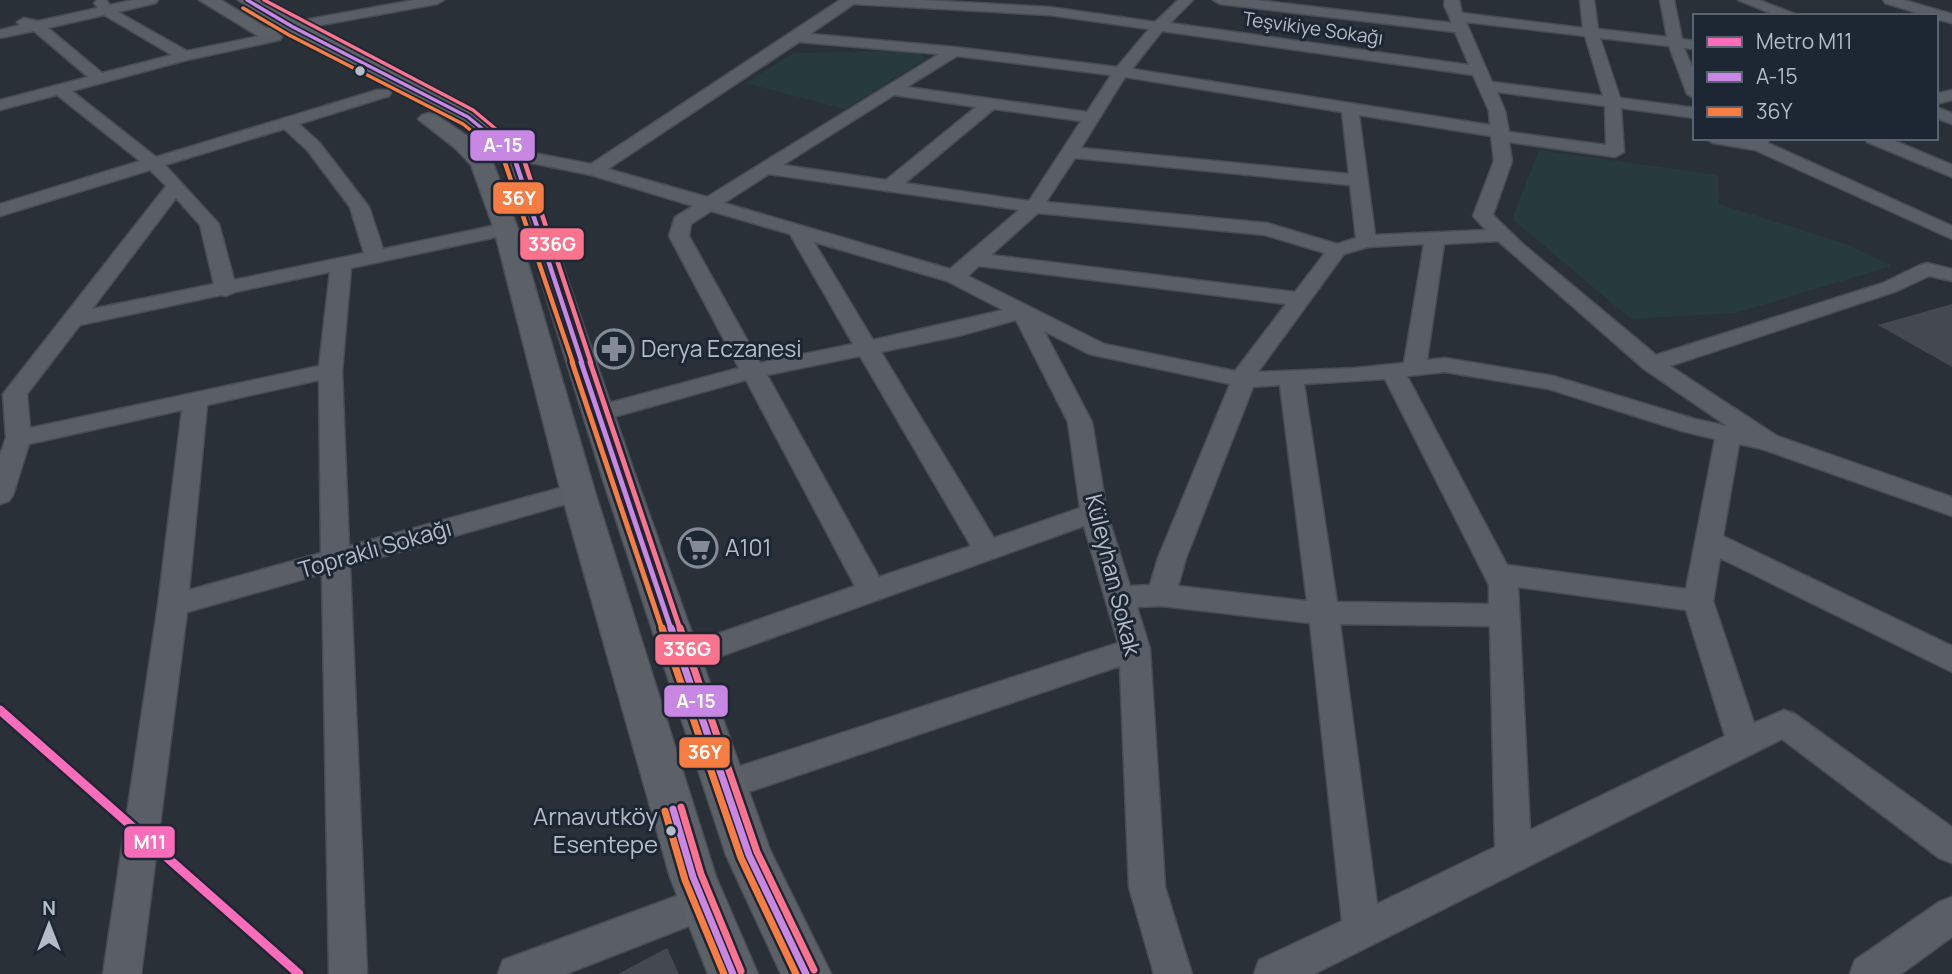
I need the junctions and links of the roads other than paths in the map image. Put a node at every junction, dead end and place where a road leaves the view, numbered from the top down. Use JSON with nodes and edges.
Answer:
{"nodes":[{"id":1,"x":151,"y":0,"type":"edge"},
{"id":2,"x":208,"y":0,"type":"edge"},
{"id":3,"x":247,"y":0,"type":"edge"},
{"id":4,"x":387,"y":0,"type":"edge"},
{"id":5,"x":437,"y":0,"type":"edge"},
{"id":6,"x":850,"y":0,"type":"edge"},
{"id":7,"x":1186,"y":0,"type":"edge"},
{"id":8,"x":1220,"y":0,"type":"edge"},
{"id":9,"x":1587,"y":0,"type":"edge"},
{"id":10,"x":1650,"y":0,"type":"edge"},
{"id":11,"x":1745,"y":0,"type":"edge"},
{"id":12,"x":1890,"y":0,"type":"edge"},
{"id":13,"x":966,"y":3,"type":"edge"},
{"id":14,"x":1668,"y":3,"type":"edge"},
{"id":15,"x":102,"y":5,"type":"edge"},
{"id":16,"x":403,"y":7,"type":"junction"},
{"id":17,"x":1787,"y":14,"type":"edge"},
{"id":18,"x":1936,"y":14,"type":"edge"},
{"id":19,"x":1456,"y":15,"type":"edge"},
{"id":20,"x":6,"y":18,"type":"dead end"},
{"id":21,"x":36,"y":25,"type":"junction"},
{"id":22,"x":1158,"y":26,"type":"junction"},
{"id":23,"x":277,"y":32,"type":"junction"},
{"id":24,"x":1591,"y":33,"type":"junction"},
{"id":25,"x":0,"y":34,"type":"edge"},
{"id":26,"x":795,"y":37,"type":"junction"},
{"id":27,"x":1675,"y":43,"type":"junction"},
{"id":28,"x":1693,"y":45,"type":"edge"},
{"id":29,"x":954,"y":51,"type":"junction"},
{"id":30,"x":185,"y":57,"type":"junction"},
{"id":31,"x":337,"y":59,"type":"junction"},
{"id":32,"x":1121,"y":72,"type":"junction"},
{"id":33,"x":100,"y":79,"type":"junction"},
{"id":34,"x":1483,"y":79,"type":"junction"},
{"id":35,"x":0,"y":89,"type":"edge"},
{"id":36,"x":1693,"y":89,"type":"edge"},
{"id":37,"x":61,"y":90,"type":"junction"},
{"id":38,"x":890,"y":90,"type":"junction"},
{"id":39,"x":383,"y":93,"type":"junction"},
{"id":40,"x":17,"y":101,"type":"junction"},
{"id":41,"x":1613,"y":103,"type":"junction"},
{"id":42,"x":990,"y":104,"type":"junction"},
{"id":43,"x":0,"y":105,"type":"edge"},
{"id":44,"x":1350,"y":108,"type":"junction"},
{"id":45,"x":1693,"y":113,"type":"edge"},
{"id":46,"x":1092,"y":118,"type":"junction"},
{"id":47,"x":288,"y":123,"type":"junction"},
{"id":48,"x":1500,"y":134,"type":"junction"},
{"id":49,"x":1736,"y":140,"type":"edge"},
{"id":50,"x":1878,"y":140,"type":"edge"},
{"id":51,"x":1760,"y":142,"type":"edge"},
{"id":52,"x":1069,"y":152,"type":"junction"},
{"id":53,"x":513,"y":154,"type":"junction"},
{"id":54,"x":152,"y":162,"type":"junction"},
{"id":55,"x":763,"y":168,"type":"junction"},
{"id":56,"x":594,"y":170,"type":"junction"},
{"id":57,"x":1952,"y":172,"type":"edge"},
{"id":58,"x":1359,"y":180,"type":"junction"},
{"id":59,"x":176,"y":186,"type":"junction"},
{"id":60,"x":890,"y":186,"type":"junction"},
{"id":61,"x":4,"y":203,"type":"edge"},
{"id":62,"x":708,"y":204,"type":"junction"},
{"id":63,"x":1034,"y":207,"type":"junction"},
{"id":64,"x":506,"y":229,"type":"junction"},
{"id":65,"x":797,"y":230,"type":"junction"},
{"id":66,"x":1952,"y":233,"type":"edge"},
{"id":67,"x":1503,"y":235,"type":"junction"},
{"id":68,"x":1435,"y":238,"type":"junction"},
{"id":69,"x":1366,"y":241,"type":"junction"},
{"id":70,"x":1336,"y":250,"type":"junction"},
{"id":71,"x":376,"y":257,"type":"junction"},
{"id":72,"x":974,"y":259,"type":"junction"},
{"id":73,"x":341,"y":266,"type":"junction"},
{"id":74,"x":1952,"y":275,"type":"edge"},
{"id":75,"x":954,"y":277,"type":"junction"},
{"id":76,"x":226,"y":290,"type":"junction"},
{"id":77,"x":1300,"y":299,"type":"junction"},
{"id":78,"x":1023,"y":311,"type":"junction"},
{"id":79,"x":71,"y":320,"type":"junction"},
{"id":80,"x":867,"y":348,"type":"junction"},
{"id":81,"x":1652,"y":364,"type":"junction"},
{"id":82,"x":1403,"y":370,"type":"junction"},
{"id":83,"x":330,"y":371,"type":"junction"},
{"id":84,"x":753,"y":371,"type":"junction"},
{"id":85,"x":1291,"y":378,"type":"junction"},
{"id":86,"x":1243,"y":380,"type":"junction"},
{"id":87,"x":8,"y":396,"type":"edge"},
{"id":88,"x":195,"y":400,"type":"junction"},
{"id":89,"x":599,"y":413,"type":"junction"},
{"id":90,"x":1728,"y":434,"type":"junction"},
{"id":91,"x":18,"y":438,"type":"junction"},
{"id":92,"x":1768,"y":442,"type":"junction"},
{"id":93,"x":578,"y":492,"type":"junction"},
{"id":94,"x":0,"y":495,"type":"edge"},
{"id":95,"x":1952,"y":508,"type":"edge"},
{"id":96,"x":1094,"y":513,"type":"junction"},
{"id":97,"x":1708,"y":540,"type":"junction"},
{"id":98,"x":986,"y":550,"type":"junction"},
{"id":99,"x":335,"y":560,"type":"junction"},
{"id":100,"x":1497,"y":574,"type":"junction"},
{"id":101,"x":872,"y":590,"type":"junction"},
{"id":102,"x":1161,"y":595,"type":"junction"},
{"id":103,"x":1119,"y":597,"type":"junction"},
{"id":104,"x":1698,"y":601,"type":"junction"},
{"id":105,"x":173,"y":605,"type":"junction"},
{"id":106,"x":1323,"y":613,"type":"junction"},
{"id":107,"x":1504,"y":615,"type":"junction"},
{"id":108,"x":1135,"y":649,"type":"junction"},
{"id":109,"x":682,"y":658,"type":"junction"},
{"id":110,"x":1952,"y":660,"type":"edge"},
{"id":111,"x":1744,"y":743,"type":"junction"},
{"id":112,"x":725,"y":785,"type":"junction"},
{"id":113,"x":1952,"y":847,"type":"edge"},
{"id":114,"x":1513,"y":856,"type":"junction"},
{"id":115,"x":704,"y":903,"type":"junction"},
{"id":116,"x":1952,"y":915,"type":"edge"},
{"id":117,"x":1362,"y":930,"type":"junction"},
{"id":118,"x":122,"y":974,"type":"edge"},
{"id":119,"x":348,"y":974,"type":"edge"},
{"id":120,"x":517,"y":974,"type":"edge"},
{"id":121,"x":733,"y":974,"type":"edge"},
{"id":122,"x":806,"y":974,"type":"edge"},
{"id":123,"x":1173,"y":974,"type":"edge"},
{"id":124,"x":1273,"y":974,"type":"edge"},
{"id":125,"x":1869,"y":974,"type":"edge"}],
"edges":[{"from":1,"to":15,"type":"street"},
{"from":2,"to":23,"type":"main road"},
{"from":3,"to":23,"type":"main road"},
{"from":4,"to":16,"type":"street"},
{"from":5,"to":16,"type":"street"},
{"from":6,"to":13,"type":"street","name":"Teşvikiye Sokağı"},
{"from":6,"to":26,"type":"street"},
{"from":7,"to":22,"type":"street"},
{"from":8,"to":19,"type":"street"},
{"from":9,"to":24,"type":"street"},
{"from":10,"to":14,"type":"street"},
{"from":11,"to":17,"type":"street"},
{"from":12,"to":18,"type":"street"},
{"from":13,"to":22,"type":"street","name":"Teşvikiye Sokağı"},
{"from":14,"to":27,"type":"street"},
{"from":15,"to":21,"type":"street"},
{"from":15,"to":30,"type":"street"},
{"from":16,"to":23,"type":"street"},
{"from":19,"to":24,"type":"street"},
{"from":19,"to":34,"type":"street"},
{"from":20,"to":21,"type":"street"},
{"from":21,"to":25,"type":"street"},
{"from":21,"to":33,"type":"street"},
{"from":22,"to":32,"type":"street"},
{"from":22,"to":34,"type":"street","name":"Teşvikiye Sokağı"},
{"from":23,"to":30,"type":"street"},
{"from":23,"to":31,"type":"main road"},
{"from":24,"to":27,"type":"street"},
{"from":24,"to":41,"type":"street"},
{"from":26,"to":29,"type":"street"},
{"from":26,"to":56,"type":"street"},
{"from":27,"to":28,"type":"street"},
{"from":27,"to":36,"type":"street"},
{"from":29,"to":32,"type":"street"},
{"from":29,"to":38,"type":"street"},
{"from":30,"to":33,"type":"street"},
{"from":31,"to":39,"type":"main road"},
{"from":31,"to":53,"type":"main road"},
{"from":32,"to":44,"type":"street"},
{"from":32,"to":46,"type":"street"},
{"from":33,"to":37,"type":"street"},
{"from":34,"to":41,"type":"street"},
{"from":34,"to":48,"type":"street"},
{"from":35,"to":40,"type":"street"},
{"from":37,"to":40,"type":"street"},
{"from":37,"to":54,"type":"street"},
{"from":38,"to":42,"type":"street"},
{"from":38,"to":55,"type":"street"},
{"from":39,"to":47,"type":"street"},
{"from":39,"to":64,"type":"main road"},
{"from":40,"to":43,"type":"street"},
{"from":41,"to":45,"type":"street"},
{"from":41,"to":48,"type":"street"},
{"from":42,"to":46,"type":"street"},
{"from":42,"to":60,"type":"street"},
{"from":44,"to":48,"type":"street"},
{"from":44,"to":58,"type":"street"},
{"from":46,"to":52,"type":"street"},
{"from":47,"to":54,"type":"street"},
{"from":47,"to":71,"type":"street"},
{"from":48,"to":67,"type":"street"},
{"from":49,"to":51,"type":"street"},
{"from":50,"to":57,"type":"street"},
{"from":51,"to":66,"type":"street"},
{"from":52,"to":58,"type":"street"},
{"from":52,"to":63,"type":"street"},
{"from":53,"to":56,"type":"street"},
{"from":53,"to":89,"type":"main road"},
{"from":54,"to":59,"type":"street"},
{"from":54,"to":61,"type":"street"},
{"from":55,"to":60,"type":"street"},
{"from":55,"to":62,"type":"street"},
{"from":56,"to":62,"type":"street"},
{"from":58,"to":69,"type":"street"},
{"from":59,"to":76,"type":"street"},
{"from":59,"to":79,"type":"street"},
{"from":60,"to":63,"type":"street"},
{"from":62,"to":65,"type":"street"},
{"from":62,"to":84,"type":"street"},
{"from":63,"to":70,"type":"street"},
{"from":63,"to":72,"type":"street"},
{"from":64,"to":71,"type":"street"},
{"from":64,"to":93,"type":"main road"},
{"from":65,"to":75,"type":"street"},
{"from":65,"to":80,"type":"street"},
{"from":67,"to":68,"type":"street"},
{"from":67,"to":81,"type":"street"},
{"from":68,"to":69,"type":"street"},
{"from":68,"to":82,"type":"street"},
{"from":69,"to":70,"type":"street"},
{"from":70,"to":77,"type":"street"},
{"from":71,"to":73,"type":"street"},
{"from":72,"to":75,"type":"street"},
{"from":72,"to":77,"type":"street"},
{"from":73,"to":76,"type":"street"},
{"from":73,"to":83,"type":"street"},
{"from":74,"to":81,"type":"street"},
{"from":75,"to":78,"type":"street"},
{"from":76,"to":79,"type":"street"},
{"from":77,"to":86,"type":"street"},
{"from":78,"to":80,"type":"street"},
{"from":78,"to":86,"type":"street"},
{"from":78,"to":96,"type":"street","name":"Küleyhan Sokak"},
{"from":79,"to":87,"type":"street"},
{"from":80,"to":84,"type":"street"},
{"from":80,"to":98,"type":"street"},
{"from":81,"to":92,"type":"street"},
{"from":82,"to":85,"type":"street"},
{"from":82,"to":90,"type":"street"},
{"from":82,"to":100,"type":"street"},
{"from":83,"to":88,"type":"street"},
{"from":83,"to":99,"type":"street"},
{"from":84,"to":89,"type":"street"},
{"from":84,"to":101,"type":"street"},
{"from":85,"to":86,"type":"street"},
{"from":85,"to":106,"type":"street"},
{"from":86,"to":102,"type":"street"},
{"from":87,"to":91,"type":"street"},
{"from":88,"to":91,"type":"street"},
{"from":88,"to":105,"type":"street"},
{"from":89,"to":109,"type":"main road"},
{"from":90,"to":92,"type":"street"},
{"from":90,"to":97,"type":"street"},
{"from":91,"to":94,"type":"street"},
{"from":92,"to":95,"type":"street"},
{"from":93,"to":99,"type":"street","name":"Topraklı Sokağı"},
{"from":93,"to":115,"type":"main road"},
{"from":96,"to":98,"type":"street"},
{"from":96,"to":103,"type":"street","name":"Küleyhan Sokak"},
{"from":97,"to":104,"type":"street"},
{"from":97,"to":110,"type":"street"},
{"from":98,"to":101,"type":"street"},
{"from":99,"to":105,"type":"street","name":"Topraklı Sokağı"},
{"from":99,"to":119,"type":"street"},
{"from":100,"to":104,"type":"street"},
{"from":100,"to":107,"type":"street"},
{"from":101,"to":109,"type":"street"},
{"from":102,"to":103,"type":"street"},
{"from":102,"to":106,"type":"street"},
{"from":103,"to":108,"type":"street","name":"Küleyhan Sokak"},
{"from":104,"to":111,"type":"street"},
{"from":105,"to":118,"type":"street"},
{"from":106,"to":107,"type":"street"},
{"from":106,"to":117,"type":"street"},
{"from":107,"to":114,"type":"street"},
{"from":108,"to":112,"type":"street"},
{"from":108,"to":123,"type":"street","name":"Küleyhan Sokak"},
{"from":109,"to":112,"type":"main road"},
{"from":111,"to":113,"type":"street"},
{"from":111,"to":114,"type":"street"},
{"from":112,"to":122,"type":"main road"},
{"from":114,"to":117,"type":"street"},
{"from":115,"to":120,"type":"street"},
{"from":115,"to":121,"type":"main road"},
{"from":116,"to":125,"type":"street"},
{"from":117,"to":124,"type":"street"}]}
